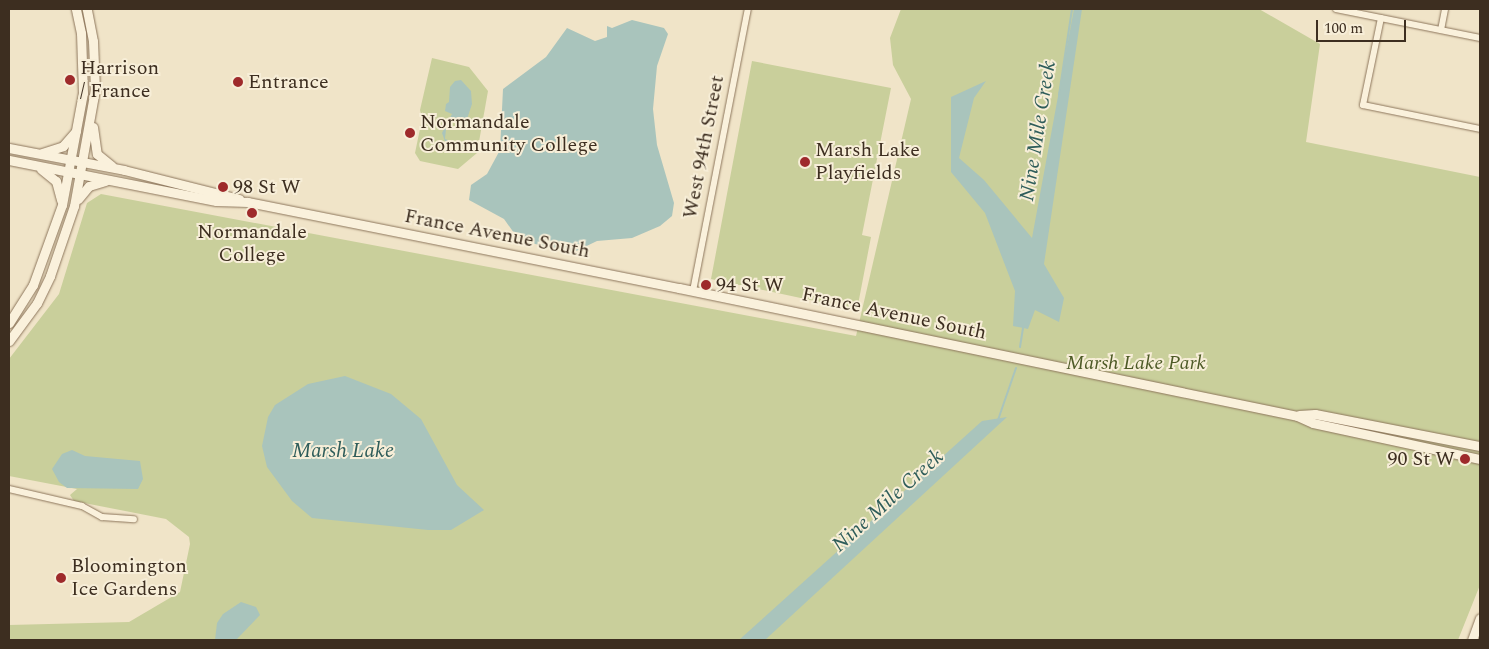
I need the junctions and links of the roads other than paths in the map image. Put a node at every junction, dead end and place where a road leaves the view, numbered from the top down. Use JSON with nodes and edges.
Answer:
{"nodes":[{"id":1,"x":76,"y":9,"type":"edge"},
{"id":2,"x":87,"y":9,"type":"edge"},
{"id":3,"x":748,"y":9,"type":"edge"},
{"id":4,"x":1336,"y":9,"type":"edge"},
{"id":5,"x":1445,"y":9,"type":"edge"},
{"id":6,"x":1381,"y":18,"type":"junction"},
{"id":7,"x":1441,"y":30,"type":"junction"},
{"id":8,"x":1480,"y":38,"type":"edge"},
{"id":9,"x":92,"y":115,"type":"junction"},
{"id":10,"x":79,"y":124,"type":"junction"},
{"id":11,"x":1480,"y":129,"type":"edge"},
{"id":12,"x":9,"y":148,"type":"edge"},
{"id":13,"x":37,"y":154,"type":"junction"},
{"id":14,"x":9,"y":160,"type":"edge"},
{"id":15,"x":71,"y":160,"type":"junction"},
{"id":16,"x":83,"y":163,"type":"junction"},
{"id":17,"x":34,"y":165,"type":"junction"},
{"id":18,"x":124,"y":170,"type":"junction"},
{"id":19,"x":69,"y":172,"type":"junction"},
{"id":20,"x":81,"y":174,"type":"junction"},
{"id":21,"x":116,"y":181,"type":"junction"},
{"id":22,"x":248,"y":202,"type":"junction"},
{"id":23,"x":62,"y":205,"type":"junction"},
{"id":24,"x":74,"y":206,"type":"junction"},
{"id":25,"x":693,"y":291,"type":"junction"},
{"id":26,"x":10,"y":320,"type":"edge"},
{"id":27,"x":21,"y":326,"type":"junction"},
{"id":28,"x":9,"y":341,"type":"edge"},
{"id":29,"x":1296,"y":416,"type":"junction"},
{"id":30,"x":1480,"y":446,"type":"edge"},
{"id":31,"x":1480,"y":459,"type":"edge"},
{"id":32,"x":9,"y":489,"type":"edge"},
{"id":33,"x":134,"y":519,"type":"dead end"},
{"id":34,"x":1480,"y":618,"type":"edge"},
{"id":35,"x":1476,"y":637,"type":"edge"}],
"edges":[{"from":1,"to":10,"type":"main road"},
{"from":2,"to":9,"type":"main road"},
{"from":3,"to":25,"type":"street","name":"West 94th Street"},
{"from":4,"to":6,"type":"street"},
{"from":5,"to":7,"type":"street"},
{"from":6,"to":7,"type":"street"},
{"from":6,"to":11,"type":"street"},
{"from":7,"to":8,"type":"street"},
{"from":9,"to":16,"type":"main road"},
{"from":9,"to":18,"type":"main road"},
{"from":10,"to":13,"type":"main road"},
{"from":10,"to":15,"type":"main road"},
{"from":12,"to":13,"type":"main road","name":"France Avenue South"},
{"from":13,"to":15,"type":"main road","name":"France Avenue South"},
{"from":14,"to":17,"type":"main road","name":"France Avenue South"},
{"from":15,"to":16,"type":"main road","name":"France Avenue South"},
{"from":15,"to":19,"type":"main road"},
{"from":16,"to":18,"type":"main road","name":"France Avenue South"},
{"from":16,"to":20,"type":"main road"},
{"from":17,"to":19,"type":"main road","name":"France Avenue South"},
{"from":17,"to":23,"type":"main road"},
{"from":18,"to":22,"type":"main road","name":"France Avenue South"},
{"from":19,"to":20,"type":"main road","name":"France Avenue South"},
{"from":19,"to":23,"type":"main road"},
{"from":20,"to":21,"type":"main road","name":"France Avenue South"},
{"from":20,"to":24,"type":"main road"},
{"from":21,"to":22,"type":"main road","name":"France Avenue South"},
{"from":21,"to":24,"type":"main road"},
{"from":22,"to":25,"type":"main road","name":"France Avenue South"},
{"from":23,"to":26,"type":"main road"},
{"from":24,"to":27,"type":"main road"},
{"from":25,"to":29,"type":"main road","name":"France Avenue South"},
{"from":26,"to":27,"type":"street"},
{"from":27,"to":28,"type":"main road"},
{"from":29,"to":30,"type":"main road","name":"France Avenue South"},
{"from":29,"to":31,"type":"main road","name":"France Avenue South"},
{"from":32,"to":33,"type":"street"},
{"from":34,"to":35,"type":"main road"}]}
